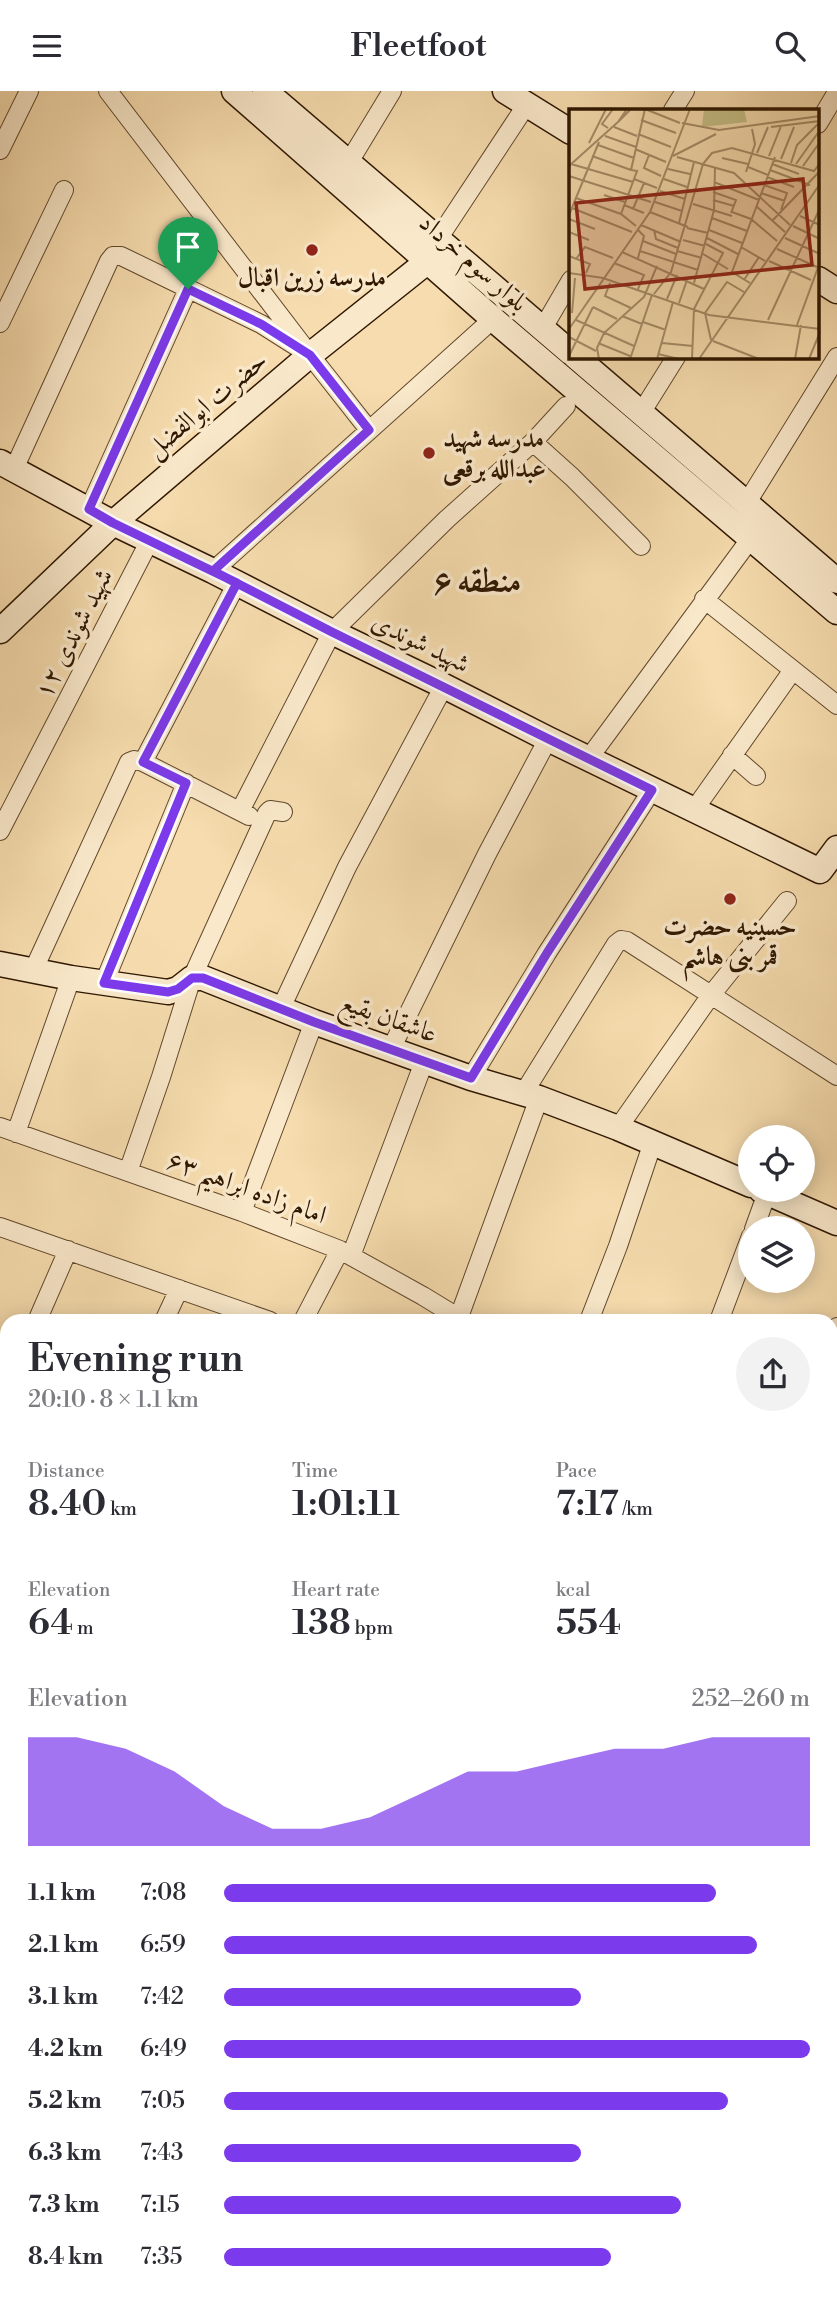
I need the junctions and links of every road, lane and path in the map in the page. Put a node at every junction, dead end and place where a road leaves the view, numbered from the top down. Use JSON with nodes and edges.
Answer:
{"nodes":[{"id":1,"x":29,"y":91,"type":"edge"},
{"id":2,"x":108,"y":91,"type":"edge"},
{"id":3,"x":234,"y":91,"type":"edge"},
{"id":4,"x":265,"y":91,"type":"edge"},
{"id":5,"x":505,"y":91,"type":"edge"},
{"id":6,"x":685,"y":91,"type":"edge"},
{"id":7,"x":837,"y":92,"type":"edge"},
{"id":8,"x":389,"y":96,"type":"edge"},
{"id":9,"x":531,"y":98,"type":"edge"},
{"id":10,"x":674,"y":109,"type":"edge"},
{"id":11,"x":820,"y":121,"type":"edge"},
{"id":12,"x":569,"y":130,"type":"edge"},
{"id":13,"x":0,"y":150,"type":"edge"},
{"id":14,"x":349,"y":162,"type":"junction"},
{"id":15,"x":64,"y":190,"type":"dead end"},
{"id":16,"x":433,"y":250,"type":"junction"},
{"id":17,"x":820,"y":280,"type":"edge"},
{"id":18,"x":569,"y":283,"type":"edge"},
{"id":19,"x":188,"y":289,"type":"junction"},
{"id":20,"x":837,"y":291,"type":"edge"},
{"id":21,"x":276,"y":312,"type":"junction"},
{"id":22,"x":493,"y":319,"type":"junction"},
{"id":23,"x":0,"y":323,"type":"edge"},
{"id":24,"x":261,"y":324,"type":"junction"},
{"id":25,"x":542,"y":328,"type":"junction"},
{"id":26,"x":569,"y":351,"type":"edge"},
{"id":27,"x":310,"y":355,"type":"junction"},
{"id":28,"x":837,"y":357,"type":"edge"},
{"id":29,"x":578,"y":359,"type":"edge"},
{"id":30,"x":675,"y":359,"type":"edge"},
{"id":31,"x":566,"y":406,"type":"dead end"},
{"id":32,"x":641,"y":414,"type":"junction"},
{"id":33,"x":369,"y":430,"type":"junction"},
{"id":34,"x":533,"y":442,"type":"junction"},
{"id":35,"x":6,"y":470,"type":"edge"},
{"id":36,"x":746,"y":504,"type":"junction"},
{"id":37,"x":89,"y":509,"type":"junction"},
{"id":38,"x":113,"y":523,"type":"junction"},
{"id":39,"x":751,"y":538,"type":"junction"},
{"id":40,"x":150,"y":540,"type":"junction"},
{"id":41,"x":641,"y":546,"type":"dead end"},
{"id":42,"x":213,"y":571,"type":"junction"},
{"id":43,"x":837,"y":581,"type":"edge"},
{"id":44,"x":237,"y":583,"type":"junction"},
{"id":45,"x":704,"y":599,"type":"junction"},
{"id":46,"x":837,"y":612,"type":"edge"},
{"id":47,"x":0,"y":631,"type":"edge"},
{"id":48,"x":332,"y":632,"type":"junction"},
{"id":49,"x":793,"y":670,"type":"junction"},
{"id":50,"x":444,"y":686,"type":"junction"},
{"id":51,"x":837,"y":705,"type":"edge"},
{"id":52,"x":548,"y":739,"type":"junction"},
{"id":53,"x":732,"y":755,"type":"junction"},
{"id":54,"x":589,"y":758,"type":"junction"},
{"id":55,"x":139,"y":761,"type":"junction"},
{"id":56,"x":757,"y":776,"type":"dead end"},
{"id":57,"x":186,"y":783,"type":"junction"},
{"id":58,"x":652,"y":790,"type":"junction"},
{"id":59,"x":694,"y":810,"type":"junction"},
{"id":60,"x":240,"y":811,"type":"junction"},
{"id":61,"x":283,"y":812,"type":"dead end"},
{"id":62,"x":262,"y":823,"type":"junction"},
{"id":63,"x":1,"y":826,"type":"edge"},
{"id":64,"x":837,"y":848,"type":"edge"},
{"id":65,"x":787,"y":901,"type":"dead end"},
{"id":66,"x":0,"y":964,"type":"edge"},
{"id":67,"x":33,"y":971,"type":"junction"},
{"id":68,"x":71,"y":978,"type":"junction"},
{"id":69,"x":192,"y":978,"type":"junction"},
{"id":70,"x":104,"y":983,"type":"junction"},
{"id":71,"x":711,"y":995,"type":"junction"},
{"id":72,"x":281,"y":1008,"type":"junction"},
{"id":73,"x":314,"y":1022,"type":"junction"},
{"id":74,"x":391,"y":1049,"type":"junction"},
{"id":75,"x":424,"y":1062,"type":"junction"},
{"id":76,"x":837,"y":1076,"type":"edge"},
{"id":77,"x":471,"y":1078,"type":"junction"},
{"id":78,"x":531,"y":1096,"type":"junction"},
{"id":79,"x":618,"y":1128,"type":"junction"},
{"id":80,"x":8,"y":1130,"type":"edge"},
{"id":81,"x":653,"y":1142,"type":"junction"},
{"id":82,"x":128,"y":1172,"type":"junction"},
{"id":83,"x":738,"y":1179,"type":"edge"},
{"id":84,"x":789,"y":1202,"type":"edge"},
{"id":85,"x":242,"y":1212,"type":"junction"},
{"id":86,"x":837,"y":1223,"type":"edge"},
{"id":87,"x":0,"y":1227,"type":"edge"},
{"id":88,"x":68,"y":1250,"type":"junction"},
{"id":89,"x":345,"y":1253,"type":"junction"},
{"id":90,"x":738,"y":1271,"type":"edge"},
{"id":91,"x":179,"y":1289,"type":"junction"},
{"id":92,"x":40,"y":1314,"type":"edge"},
{"id":93,"x":167,"y":1314,"type":"edge"},
{"id":94,"x":250,"y":1314,"type":"edge"},
{"id":95,"x":307,"y":1314,"type":"edge"},
{"id":96,"x":452,"y":1314,"type":"edge"},
{"id":97,"x":463,"y":1314,"type":"edge"},
{"id":98,"x":592,"y":1314,"type":"edge"},
{"id":99,"x":722,"y":1314,"type":"edge"}],
"edges":[{"from":1,"to":13,"type":"street"},
{"from":2,"to":21,"type":"street"},
{"from":3,"to":16,"type":"street","name":"بلوار سوم خرداد"},
{"from":4,"to":14,"type":"street","name":"بلوار سوم خرداد"},
{"from":5,"to":9,"type":"street"},
{"from":6,"to":10,"type":"street"},
{"from":7,"to":11,"type":"street"},
{"from":8,"to":14,"type":"street"},
{"from":9,"to":12,"type":"street"},
{"from":9,"to":16,"type":"street"},
{"from":14,"to":16,"type":"street","name":"بلوار سوم خرداد"},
{"from":15,"to":23,"type":"street"},
{"from":16,"to":22,"type":"street","name":"بلوار سوم خرداد"},
{"from":16,"to":25,"type":"street","name":"بلوار سوم خرداد"},
{"from":16,"to":27,"type":"street","name":"حضرت ابوالفضل"},
{"from":17,"to":20,"type":"street"},
{"from":18,"to":25,"type":"street"},
{"from":19,"to":24,"type":"street"},
{"from":19,"to":35,"type":"street"},
{"from":19,"to":37,"type":"street"},
{"from":21,"to":24,"type":"street"},
{"from":21,"to":27,"type":"street"},
{"from":22,"to":33,"type":"street"},
{"from":22,"to":39,"type":"street","name":"بلوار سوم خرداد"},
{"from":24,"to":27,"type":"street"},
{"from":25,"to":26,"type":"street","name":"بلوار سوم خرداد"},
{"from":27,"to":33,"type":"street"},
{"from":27,"to":38,"type":"street","name":"حضرت ابوالفضل"},
{"from":28,"to":36,"type":"street"},
{"from":29,"to":32,"type":"street"},
{"from":30,"to":32,"type":"street"},
{"from":31,"to":34,"type":"street"},
{"from":32,"to":36,"type":"street"},
{"from":33,"to":42,"type":"street"},
{"from":34,"to":41,"type":"street"},
{"from":34,"to":48,"type":"street"},
{"from":35,"to":37,"type":"street","name":"شهید شوندی"},
{"from":36,"to":43,"type":"street"},
{"from":37,"to":38,"type":"street","name":"شهید شوندی"},
{"from":38,"to":40,"type":"street","name":"شهید شوندی"},
{"from":38,"to":47,"type":"street","name":"حضرت ابوالفضل"},
{"from":39,"to":45,"type":"street"},
{"from":39,"to":46,"type":"street","name":"بلوار سوم خرداد"},
{"from":40,"to":42,"type":"street","name":"شهید شوندی"},
{"from":40,"to":63,"type":"street","name":"شهید شوندی ۱۲"},
{"from":42,"to":44,"type":"street","name":"شهید شوندی"},
{"from":44,"to":48,"type":"street","name":"شهید شوندی"},
{"from":44,"to":55,"type":"street"},
{"from":45,"to":49,"type":"street"},
{"from":45,"to":54,"type":"street"},
{"from":48,"to":50,"type":"street","name":"شهید شوندی"},
{"from":48,"to":60,"type":"street"},
{"from":49,"to":51,"type":"street"},
{"from":49,"to":53,"type":"street"},
{"from":50,"to":52,"type":"street","name":"شهید شوندی"},
{"from":50,"to":72,"type":"street"},
{"from":52,"to":54,"type":"street","name":"شهید شوندی"},
{"from":52,"to":74,"type":"street"},
{"from":53,"to":56,"type":"street"},
{"from":53,"to":59,"type":"street"},
{"from":54,"to":58,"type":"street","name":"شهید شوندی"},
{"from":55,"to":57,"type":"street"},
{"from":55,"to":67,"type":"street"},
{"from":57,"to":60,"type":"street"},
{"from":57,"to":70,"type":"street"},
{"from":58,"to":59,"type":"street","name":"شهید شوندی"},
{"from":58,"to":77,"type":"street"},
{"from":59,"to":64,"type":"street","name":"شهید شوندی"},
{"from":60,"to":62,"type":"street"},
{"from":61,"to":62,"type":"street"},
{"from":62,"to":69,"type":"street"},
{"from":65,"to":71,"type":"street"},
{"from":66,"to":67,"type":"street"},
{"from":67,"to":68,"type":"street"},
{"from":68,"to":70,"type":"street"},
{"from":68,"to":80,"type":"street"},
{"from":69,"to":70,"type":"street"},
{"from":69,"to":72,"type":"street","name":"عاشقان بقیع"},
{"from":69,"to":82,"type":"street"},
{"from":71,"to":76,"type":"street"},
{"from":71,"to":78,"type":"street"},
{"from":71,"to":79,"type":"street"},
{"from":72,"to":73,"type":"street","name":"عاشقان بقیع"},
{"from":73,"to":74,"type":"street","name":"عاشقان بقیع"},
{"from":73,"to":85,"type":"street"},
{"from":74,"to":75,"type":"street","name":"عاشقان بقیع"},
{"from":75,"to":77,"type":"street","name":"عاشقان بقیع"},
{"from":75,"to":89,"type":"street"},
{"from":77,"to":78,"type":"street","name":"عاشقان بقیع"},
{"from":78,"to":79,"type":"street","name":"عاشقان بقیع"},
{"from":78,"to":97,"type":"street"},
{"from":79,"to":81,"type":"street","name":"عاشقان بقیع"},
{"from":80,"to":82,"type":"street","name":"امام زاده ابراهیم ۶۳"},
{"from":81,"to":83,"type":"street","name":"عاشقان بقیع"},
{"from":81,"to":98,"type":"street"},
{"from":82,"to":85,"type":"street","name":"امام زاده ابراهیم ۶۳"},
{"from":84,"to":86,"type":"street","name":"عاشقان بقیع"},
{"from":85,"to":89,"type":"street","name":"امام زاده ابراهیم ۶۳"},
{"from":87,"to":88,"type":"street"},
{"from":88,"to":91,"type":"street"},
{"from":88,"to":92,"type":"street"},
{"from":89,"to":95,"type":"street"},
{"from":89,"to":96,"type":"street","name":"امام زاده ابراهیم ۶۳"},
{"from":90,"to":99,"type":"street"},
{"from":91,"to":93,"type":"street"},
{"from":91,"to":94,"type":"street"}]}
